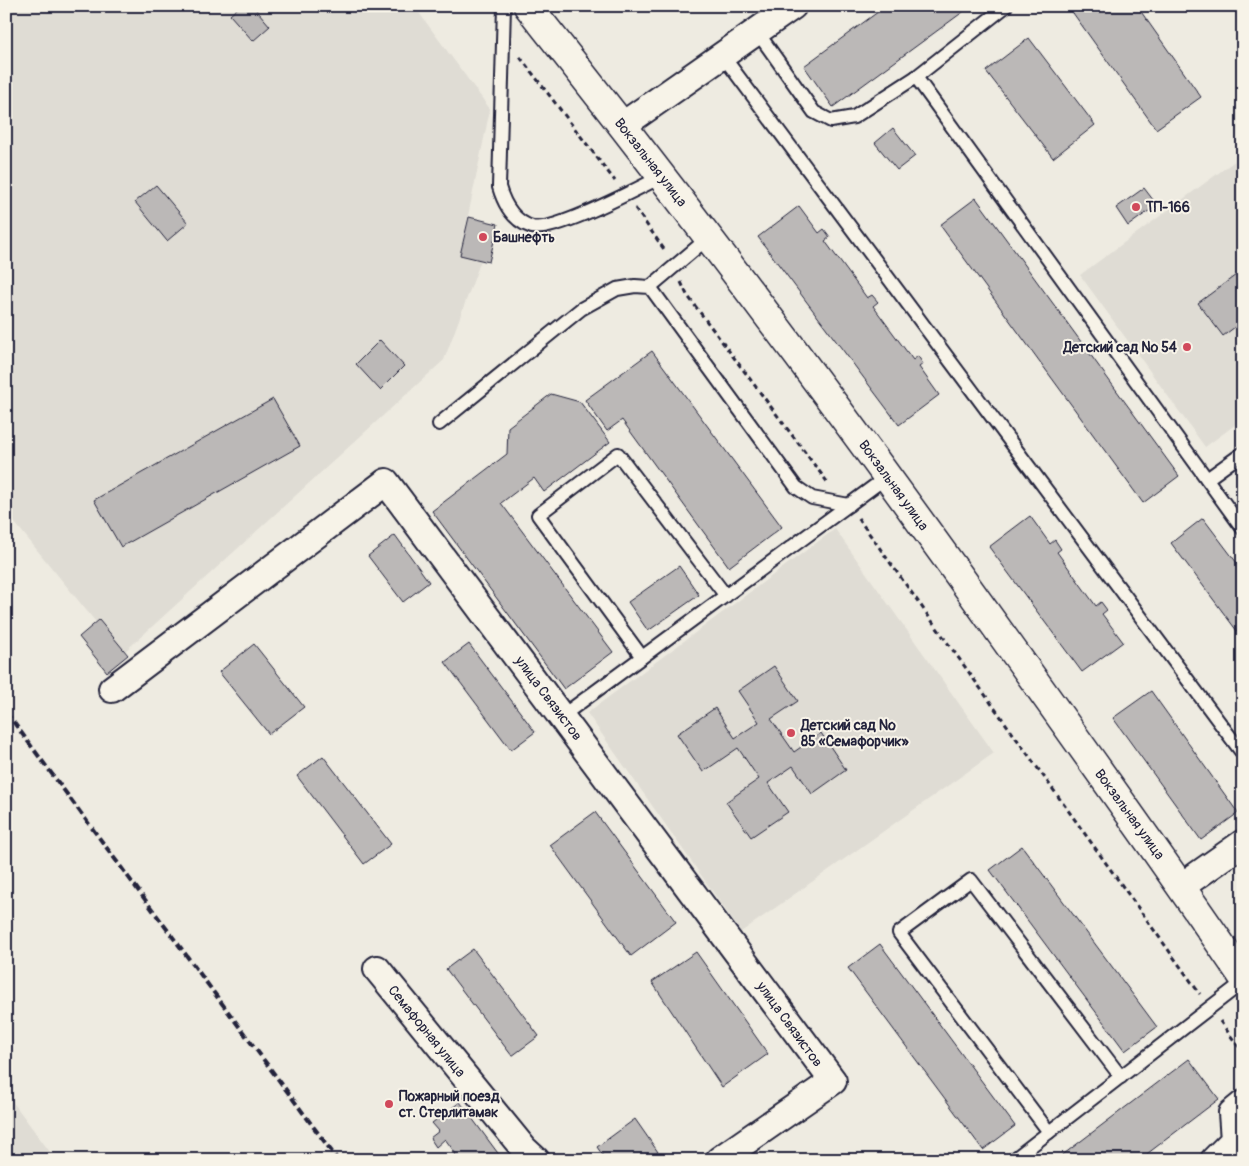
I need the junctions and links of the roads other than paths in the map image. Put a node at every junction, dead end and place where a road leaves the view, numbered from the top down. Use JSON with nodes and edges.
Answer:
{"nodes":[{"id":1,"x":504,"y":6,"type":"edge"},
{"id":2,"x":528,"y":6,"type":"edge"},
{"id":3,"x":1006,"y":6,"type":"edge"},
{"id":4,"x":791,"y":7,"type":"edge"},
{"id":5,"x":758,"y":33,"type":"junction"},
{"id":6,"x":723,"y":56,"type":"junction"},
{"id":7,"x":916,"y":77,"type":"junction"},
{"id":8,"x":623,"y":125,"type":"junction"},
{"id":9,"x":663,"y":176,"type":"junction"},
{"id":10,"x":708,"y":238,"type":"junction"},
{"id":11,"x":650,"y":286,"type":"junction"},
{"id":12,"x":439,"y":424,"type":"dead end"},
{"id":13,"x":1243,"y":453,"type":"edge"},
{"id":14,"x":888,"y":476,"type":"junction"},
{"id":15,"x":1207,"y":479,"type":"junction"},
{"id":16,"x":849,"y":505,"type":"junction"},
{"id":17,"x":1243,"y":529,"type":"edge"},
{"id":18,"x":726,"y":596,"type":"junction"},
{"id":19,"x":642,"y":657,"type":"junction"},
{"id":20,"x":112,"y":689,"type":"dead end"},
{"id":21,"x":562,"y":716,"type":"junction"},
{"id":22,"x":1243,"y":754,"type":"edge"},
{"id":23,"x":1243,"y":843,"type":"edge"},
{"id":24,"x":1182,"y":886,"type":"junction"},
{"id":25,"x":377,"y":970,"type":"dead end"},
{"id":26,"x":1243,"y":977,"type":"edge"},
{"id":27,"x":1243,"y":982,"type":"edge"},
{"id":28,"x":1120,"y":1077,"type":"junction"},
{"id":29,"x":1243,"y":1104,"type":"edge"},
{"id":30,"x":1049,"y":1132,"type":"junction"},
{"id":31,"x":536,"y":1160,"type":"edge"},
{"id":32,"x":719,"y":1160,"type":"edge"},
{"id":33,"x":1013,"y":1160,"type":"edge"},
{"id":34,"x":1214,"y":1160,"type":"edge"}],
"edges":[{"from":1,"to":9,"type":"lane"},
{"from":2,"to":8,"type":"main road","name":"Вокзальная улица"},
{"from":3,"to":7,"type":"lane"},
{"from":4,"to":5,"type":"street"},
{"from":5,"to":6,"type":"street"},
{"from":5,"to":7,"type":"lane"},
{"from":6,"to":8,"type":"street"},
{"from":6,"to":22,"type":"lane"},
{"from":7,"to":15,"type":"lane"},
{"from":8,"to":9,"type":"main road","name":"Вокзальная улица"},
{"from":9,"to":10,"type":"main road","name":"Вокзальная улица"},
{"from":10,"to":11,"type":"lane"},
{"from":10,"to":14,"type":"main road","name":"Вокзальная улица"},
{"from":11,"to":12,"type":"lane"},
{"from":11,"to":16,"type":"lane"},
{"from":13,"to":15,"type":"lane"},
{"from":14,"to":16,"type":"lane"},
{"from":14,"to":24,"type":"main road","name":"Вокзальная улица"},
{"from":15,"to":17,"type":"lane"},
{"from":16,"to":18,"type":"lane"},
{"from":18,"to":19,"type":"lane"},
{"from":18,"to":19,"type":"lane"},
{"from":19,"to":21,"type":"lane"},
{"from":20,"to":21,"type":"street","name":"улица Связистов"},
{"from":21,"to":32,"type":"street","name":"улица Связистов"},
{"from":23,"to":24,"type":"street"},
{"from":24,"to":26,"type":"main road","name":"Вокзальная улица"},
{"from":25,"to":31,"type":"street","name":"Семафорная улица"},
{"from":27,"to":28,"type":"lane"},
{"from":28,"to":30,"type":"lane"},
{"from":28,"to":30,"type":"lane"},
{"from":29,"to":34,"type":"street"},
{"from":30,"to":33,"type":"lane"}]}
